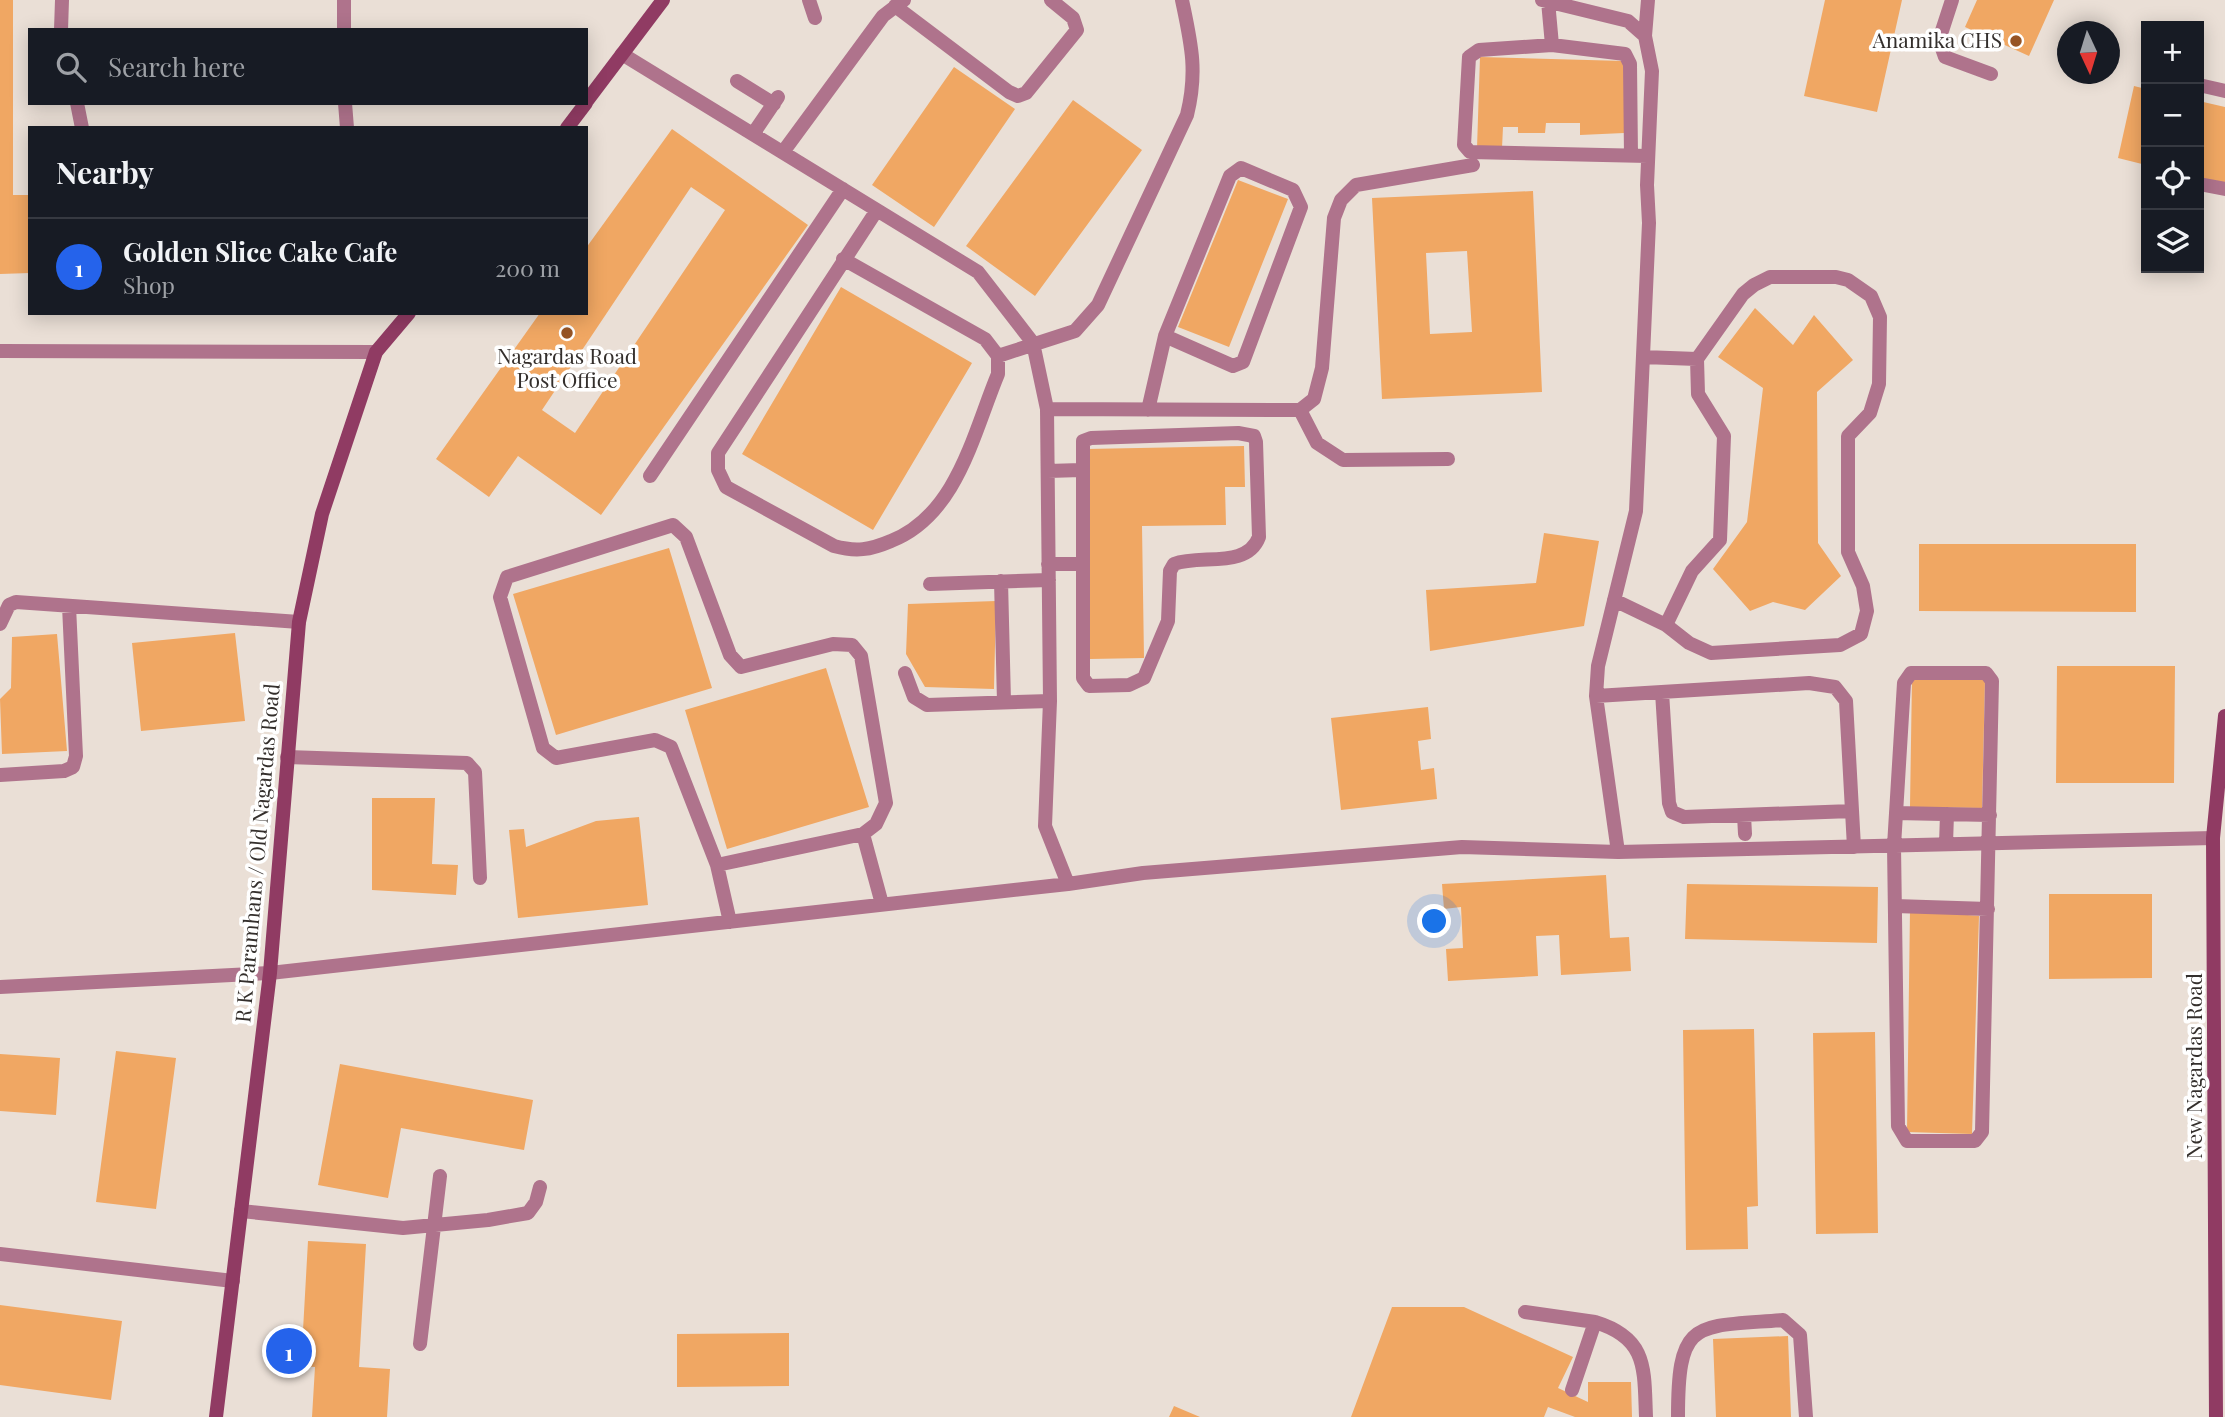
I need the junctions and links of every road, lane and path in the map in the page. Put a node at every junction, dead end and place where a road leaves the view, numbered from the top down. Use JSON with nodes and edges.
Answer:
{"nodes":[{"id":1,"x":62,"y":0,"type":"edge"},
{"id":2,"x":344,"y":0,"type":"edge"},
{"id":3,"x":663,"y":0,"type":"edge"},
{"id":4,"x":809,"y":0,"type":"edge"},
{"id":5,"x":1051,"y":0,"type":"edge"},
{"id":6,"x":1182,"y":0,"type":"edge"},
{"id":7,"x":1648,"y":0,"type":"edge"},
{"id":8,"x":1952,"y":0,"type":"edge"},
{"id":9,"x":1545,"y":1,"type":"edge"},
{"id":10,"x":900,"y":3,"type":"edge"},
{"id":11,"x":1570,"y":3,"type":"edge"},
{"id":12,"x":815,"y":18,"type":"dead end"},
{"id":13,"x":61,"y":28,"type":"edge"},
{"id":14,"x":344,"y":28,"type":"edge"},
{"id":15,"x":1646,"y":36,"type":"junction"},
{"id":16,"x":1552,"y":45,"type":"junction"},
{"id":17,"x":622,"y":54,"type":"junction"},
{"id":18,"x":1991,"y":74,"type":"dead end"},
{"id":19,"x":737,"y":80,"type":"dead end"},
{"id":20,"x":2204,"y":86,"type":"edge"},
{"id":21,"x":2225,"y":91,"type":"edge"},
{"id":22,"x":588,"y":100,"type":"edge"},
{"id":23,"x":77,"y":105,"type":"edge"},
{"id":24,"x":345,"y":105,"type":"edge"},
{"id":25,"x":584,"y":105,"type":"edge"},
{"id":26,"x":82,"y":126,"type":"edge"},
{"id":27,"x":347,"y":126,"type":"edge"},
{"id":28,"x":569,"y":126,"type":"edge"},
{"id":29,"x":754,"y":134,"type":"junction"},
{"id":30,"x":783,"y":152,"type":"junction"},
{"id":31,"x":1631,"y":156,"type":"junction"},
{"id":32,"x":1648,"y":156,"type":"junction"},
{"id":33,"x":1473,"y":165,"type":"dead end"},
{"id":34,"x":2204,"y":185,"type":"edge"},
{"id":35,"x":844,"y":189,"type":"junction"},
{"id":36,"x":2225,"y":189,"type":"edge"},
{"id":37,"x":877,"y":210,"type":"junction"},
{"id":38,"x":843,"y":259,"type":"junction"},
{"id":39,"x":407,"y":315,"type":"edge"},
{"id":40,"x":1165,"y":336,"type":"junction"},
{"id":41,"x":1033,"y":343,"type":"junction"},
{"id":42,"x":0,"y":351,"type":"edge"},
{"id":43,"x":376,"y":352,"type":"junction"},
{"id":44,"x":998,"y":356,"type":"junction"},
{"id":45,"x":1643,"y":357,"type":"junction"},
{"id":46,"x":1697,"y":359,"type":"junction"},
{"id":47,"x":1047,"y":409,"type":"junction"},
{"id":48,"x":1148,"y":410,"type":"junction"},
{"id":49,"x":1300,"y":411,"type":"junction"},
{"id":50,"x":1448,"y":459,"type":"dead end"},
{"id":51,"x":1081,"y":470,"type":"junction"},
{"id":52,"x":1048,"y":471,"type":"junction"},
{"id":53,"x":650,"y":476,"type":"dead end"},
{"id":54,"x":1048,"y":564,"type":"junction"},
{"id":55,"x":1083,"y":564,"type":"junction"},
{"id":56,"x":1049,"y":580,"type":"junction"},
{"id":57,"x":1001,"y":581,"type":"junction"},
{"id":58,"x":930,"y":584,"type":"dead end"},
{"id":59,"x":1614,"y":600,"type":"junction"},
{"id":60,"x":69,"y":606,"type":"junction"},
{"id":61,"x":299,"y":622,"type":"junction"},
{"id":62,"x":0,"y":624,"type":"edge"},
{"id":63,"x":1666,"y":625,"type":"junction"},
{"id":64,"x":905,"y":673,"type":"dead end"},
{"id":65,"x":1662,"y":692,"type":"junction"},
{"id":66,"x":1596,"y":696,"type":"junction"},
{"id":67,"x":1049,"y":701,"type":"junction"},
{"id":68,"x":1004,"y":702,"type":"junction"},
{"id":69,"x":2225,"y":716,"type":"edge"},
{"id":70,"x":287,"y":757,"type":"junction"},
{"id":71,"x":0,"y":775,"type":"edge"},
{"id":72,"x":1852,"y":811,"type":"junction"},
{"id":73,"x":1896,"y":813,"type":"junction"},
{"id":74,"x":1947,"y":814,"type":"junction"},
{"id":75,"x":1744,"y":815,"type":"junction"},
{"id":76,"x":1990,"y":815,"type":"junction"},
{"id":77,"x":2220,"y":817,"type":"edge"},
{"id":78,"x":863,"y":834,"type":"junction"},
{"id":79,"x":1745,"y":834,"type":"dead end"},
{"id":80,"x":2213,"y":838,"type":"junction"},
{"id":81,"x":1989,"y":843,"type":"junction"},
{"id":82,"x":1946,"y":844,"type":"junction"},
{"id":83,"x":1894,"y":846,"type":"junction"},
{"id":84,"x":1854,"y":847,"type":"junction"},
{"id":85,"x":1618,"y":852,"type":"junction"},
{"id":86,"x":716,"y":865,"type":"junction"},
{"id":87,"x":480,"y":878,"type":"dead end"},
{"id":88,"x":1068,"y":884,"type":"junction"},
{"id":89,"x":882,"y":904,"type":"junction"},
{"id":90,"x":1895,"y":906,"type":"junction"},
{"id":91,"x":1988,"y":909,"type":"junction"},
{"id":92,"x":730,"y":922,"type":"junction"},
{"id":93,"x":270,"y":973,"type":"junction"},
{"id":94,"x":2220,"y":982,"type":"edge"},
{"id":95,"x":0,"y":986,"type":"edge"},
{"id":96,"x":2220,"y":1047,"type":"edge"},
{"id":97,"x":440,"y":1176,"type":"dead end"},
{"id":98,"x":540,"y":1186,"type":"dead end"},
{"id":99,"x":242,"y":1211,"type":"junction"},
{"id":100,"x":435,"y":1226,"type":"junction"},
{"id":101,"x":0,"y":1254,"type":"edge"},
{"id":102,"x":233,"y":1281,"type":"junction"},
{"id":103,"x":1525,"y":1312,"type":"dead end"},
{"id":104,"x":1595,"y":1322,"type":"junction"},
{"id":105,"x":420,"y":1344,"type":"dead end"},
{"id":106,"x":1572,"y":1390,"type":"dead end"},
{"id":107,"x":216,"y":1417,"type":"edge"},
{"id":108,"x":1646,"y":1417,"type":"edge"},
{"id":109,"x":1678,"y":1417,"type":"edge"},
{"id":110,"x":1805,"y":1417,"type":"edge"},
{"id":111,"x":2216,"y":1417,"type":"edge"}],
"edges":[{"from":1,"to":13,"type":"street"},
{"from":2,"to":14,"type":"street"},
{"from":3,"to":17,"type":"main road"},
{"from":4,"to":12,"type":"street"},
{"from":5,"to":10,"type":"street"},
{"from":6,"to":41,"type":"street"},
{"from":7,"to":15,"type":"street"},
{"from":8,"to":18,"type":"street"},
{"from":9,"to":11,"type":"street"},
{"from":9,"to":16,"type":"street"},
{"from":10,"to":30,"type":"street"},
{"from":11,"to":15,"type":"street"},
{"from":15,"to":32,"type":"street"},
{"from":16,"to":31,"type":"street"},
{"from":16,"to":31,"type":"street"},
{"from":17,"to":22,"type":"main road"},
{"from":17,"to":29,"type":"street"},
{"from":19,"to":29,"type":"street"},
{"from":20,"to":21,"type":"street"},
{"from":23,"to":26,"type":"street"},
{"from":24,"to":27,"type":"street"},
{"from":25,"to":28,"type":"main road"},
{"from":29,"to":30,"type":"street"},
{"from":30,"to":35,"type":"street"},
{"from":31,"to":32,"type":"street"},
{"from":32,"to":45,"type":"street"},
{"from":33,"to":49,"type":"street"},
{"from":34,"to":36,"type":"street"},
{"from":35,"to":37,"type":"street"},
{"from":35,"to":53,"type":"street"},
{"from":37,"to":38,"type":"street"},
{"from":37,"to":41,"type":"street"},
{"from":38,"to":44,"type":"street"},
{"from":38,"to":44,"type":"street"},
{"from":39,"to":43,"type":"main road","name":"R K Paramhans / Old Nagardas Road"},
{"from":40,"to":40,"type":"street"},
{"from":40,"to":48,"type":"street"},
{"from":41,"to":44,"type":"street"},
{"from":41,"to":47,"type":"street"},
{"from":42,"to":43,"type":"street"},
{"from":43,"to":61,"type":"main road","name":"R K Paramhans / Old Nagardas Road"},
{"from":45,"to":46,"type":"street"},
{"from":45,"to":59,"type":"street"},
{"from":46,"to":63,"type":"street"},
{"from":46,"to":63,"type":"street"},
{"from":47,"to":48,"type":"street"},
{"from":47,"to":52,"type":"street"},
{"from":48,"to":49,"type":"street"},
{"from":49,"to":50,"type":"street"},
{"from":51,"to":52,"type":"street"},
{"from":51,"to":55,"type":"street"},
{"from":51,"to":55,"type":"street"},
{"from":52,"to":54,"type":"street"},
{"from":54,"to":55,"type":"street"},
{"from":54,"to":56,"type":"street"},
{"from":56,"to":57,"type":"street"},
{"from":56,"to":67,"type":"street"},
{"from":57,"to":58,"type":"street"},
{"from":57,"to":68,"type":"street"},
{"from":59,"to":63,"type":"street"},
{"from":59,"to":66,"type":"street"},
{"from":60,"to":61,"type":"street"},
{"from":60,"to":62,"type":"street"},
{"from":60,"to":71,"type":"street"},
{"from":61,"to":70,"type":"main road","name":"R K Paramhans / Old Nagardas Road"},
{"from":64,"to":68,"type":"street"},
{"from":65,"to":66,"type":"street"},
{"from":65,"to":72,"type":"street"},
{"from":65,"to":75,"type":"street"},
{"from":66,"to":85,"type":"street"},
{"from":67,"to":68,"type":"street"},
{"from":67,"to":88,"type":"street"},
{"from":69,"to":77,"type":"main road","name":"New Nagardas Road"},
{"from":70,"to":87,"type":"street"},
{"from":70,"to":93,"type":"main road","name":"R K Paramhans / Old Nagardas Road"},
{"from":72,"to":75,"type":"street"},
{"from":72,"to":84,"type":"street"},
{"from":73,"to":74,"type":"street"},
{"from":73,"to":76,"type":"street"},
{"from":73,"to":83,"type":"street"},
{"from":74,"to":76,"type":"street"},
{"from":74,"to":82,"type":"street"},
{"from":75,"to":79,"type":"street"},
{"from":76,"to":81,"type":"street"},
{"from":77,"to":80,"type":"main road","name":"New Nagardas Road"},
{"from":78,"to":86,"type":"street"},
{"from":78,"to":86,"type":"street"},
{"from":78,"to":89,"type":"street"},
{"from":80,"to":81,"type":"street"},
{"from":80,"to":94,"type":"main road","name":"New Nagardas Road"},
{"from":81,"to":82,"type":"street"},
{"from":81,"to":91,"type":"street"},
{"from":82,"to":83,"type":"street"},
{"from":83,"to":84,"type":"street"},
{"from":83,"to":90,"type":"street"},
{"from":84,"to":85,"type":"street"},
{"from":85,"to":88,"type":"street"},
{"from":86,"to":92,"type":"street"},
{"from":88,"to":89,"type":"street"},
{"from":89,"to":92,"type":"street"},
{"from":90,"to":91,"type":"street"},
{"from":90,"to":91,"type":"street"},
{"from":92,"to":93,"type":"street"},
{"from":93,"to":95,"type":"street"},
{"from":93,"to":99,"type":"main road","name":"R K Paramhans / Old Nagardas Road"},
{"from":94,"to":96,"type":"main road","name":"New Nagardas Road"},
{"from":96,"to":111,"type":"main road","name":"New Nagardas Road"},
{"from":97,"to":100,"type":"street"},
{"from":98,"to":100,"type":"street"},
{"from":99,"to":100,"type":"street"},
{"from":99,"to":102,"type":"main road","name":"R K Paramhans / Old Nagardas Road"},
{"from":100,"to":105,"type":"street"},
{"from":101,"to":102,"type":"street"},
{"from":102,"to":107,"type":"main road","name":"R K Paramhans / Old Nagardas Road"},
{"from":103,"to":104,"type":"street"},
{"from":104,"to":106,"type":"street"},
{"from":104,"to":108,"type":"street"},
{"from":109,"to":110,"type":"street"}]}
